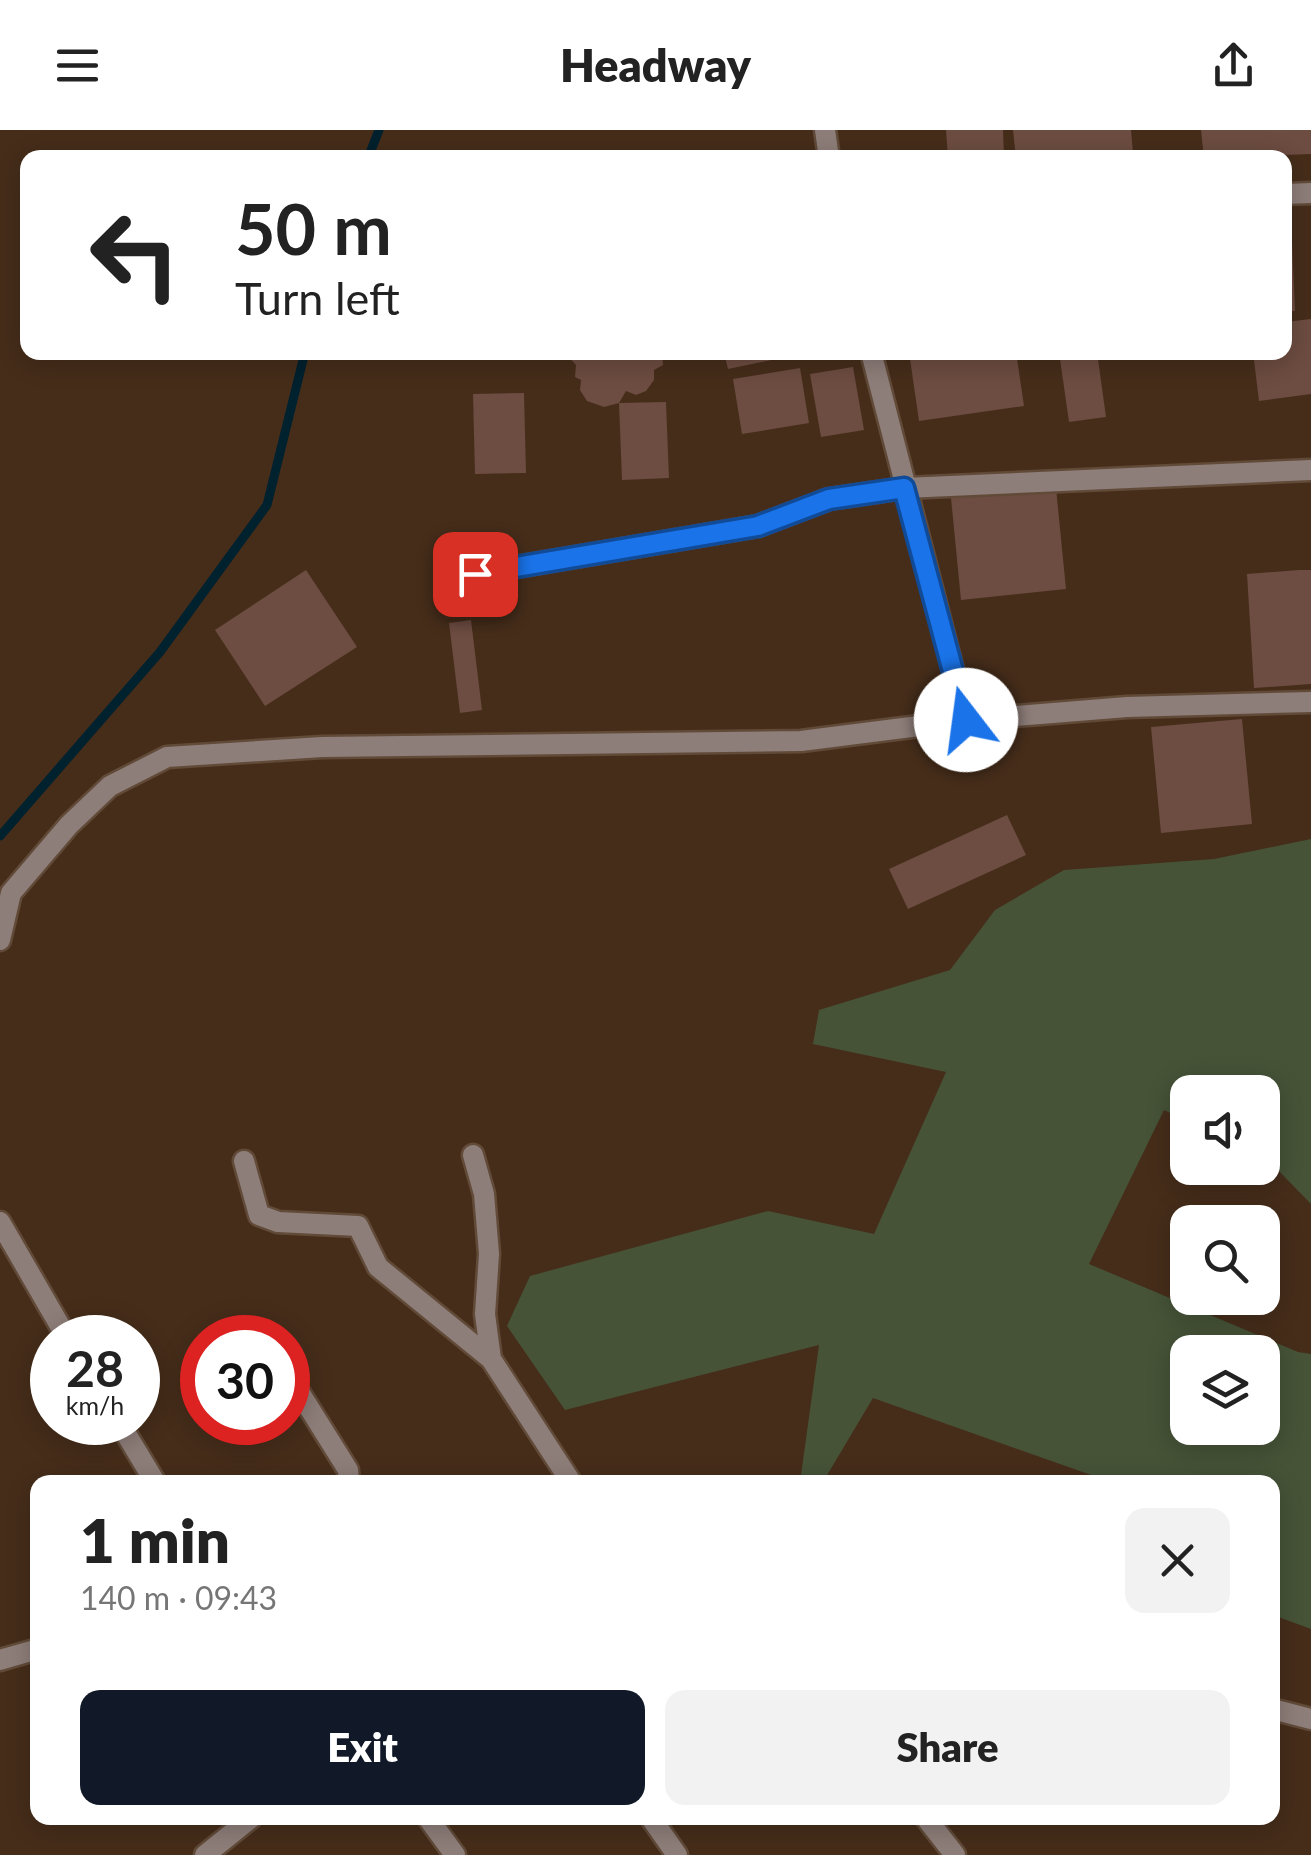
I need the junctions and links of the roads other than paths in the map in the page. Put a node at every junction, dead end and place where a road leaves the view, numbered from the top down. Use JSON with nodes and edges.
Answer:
{"nodes":[{"id":1,"x":873,"y":360,"type":"edge"},
{"id":2,"x":1311,"y":470,"type":"edge"},
{"id":3,"x":904,"y":488,"type":"junction"},
{"id":4,"x":475,"y":574,"type":"dead end"},
{"id":5,"x":1311,"y":702,"type":"edge"},
{"id":6,"x":966,"y":720,"type":"junction"},
{"id":7,"x":0,"y":940,"type":"edge"},
{"id":8,"x":472,"y":1155,"type":"dead end"},
{"id":9,"x":244,"y":1162,"type":"dead end"},
{"id":10,"x":0,"y":1222,"type":"edge"},
{"id":11,"x":55,"y":1315,"type":"edge"},
{"id":12,"x":491,"y":1359,"type":"junction"},
{"id":13,"x":310,"y":1409,"type":"edge"},
{"id":14,"x":133,"y":1445,"type":"edge"},
{"id":15,"x":151,"y":1475,"type":"edge"},
{"id":16,"x":348,"y":1475,"type":"edge"},
{"id":17,"x":566,"y":1475,"type":"edge"},
{"id":18,"x":30,"y":1651,"type":"edge"},
{"id":19,"x":0,"y":1660,"type":"edge"},
{"id":20,"x":1280,"y":1711,"type":"edge"},
{"id":21,"x":1311,"y":1719,"type":"edge"},
{"id":22,"x":243,"y":1825,"type":"edge"},
{"id":23,"x":433,"y":1825,"type":"edge"},
{"id":24,"x":656,"y":1825,"type":"edge"},
{"id":25,"x":931,"y":1825,"type":"edge"},
{"id":26,"x":212,"y":1854,"type":"edge"},
{"id":27,"x":455,"y":1855,"type":"edge"},
{"id":28,"x":677,"y":1855,"type":"edge"},
{"id":29,"x":955,"y":1855,"type":"edge"}],
"edges":[{"from":1,"to":3,"type":"street"},
{"from":2,"to":3,"type":"street"},
{"from":3,"to":4,"type":"street"},
{"from":3,"to":6,"type":"street"},
{"from":5,"to":6,"type":"street"},
{"from":6,"to":7,"type":"street"},
{"from":8,"to":12,"type":"street"},
{"from":9,"to":12,"type":"street"},
{"from":10,"to":11,"type":"street"},
{"from":12,"to":17,"type":"street"},
{"from":13,"to":16,"type":"street"},
{"from":14,"to":15,"type":"street"},
{"from":18,"to":19,"type":"street"},
{"from":20,"to":21,"type":"street"},
{"from":22,"to":26,"type":"street"},
{"from":23,"to":27,"type":"street"},
{"from":24,"to":28,"type":"street"},
{"from":25,"to":29,"type":"street"}]}
